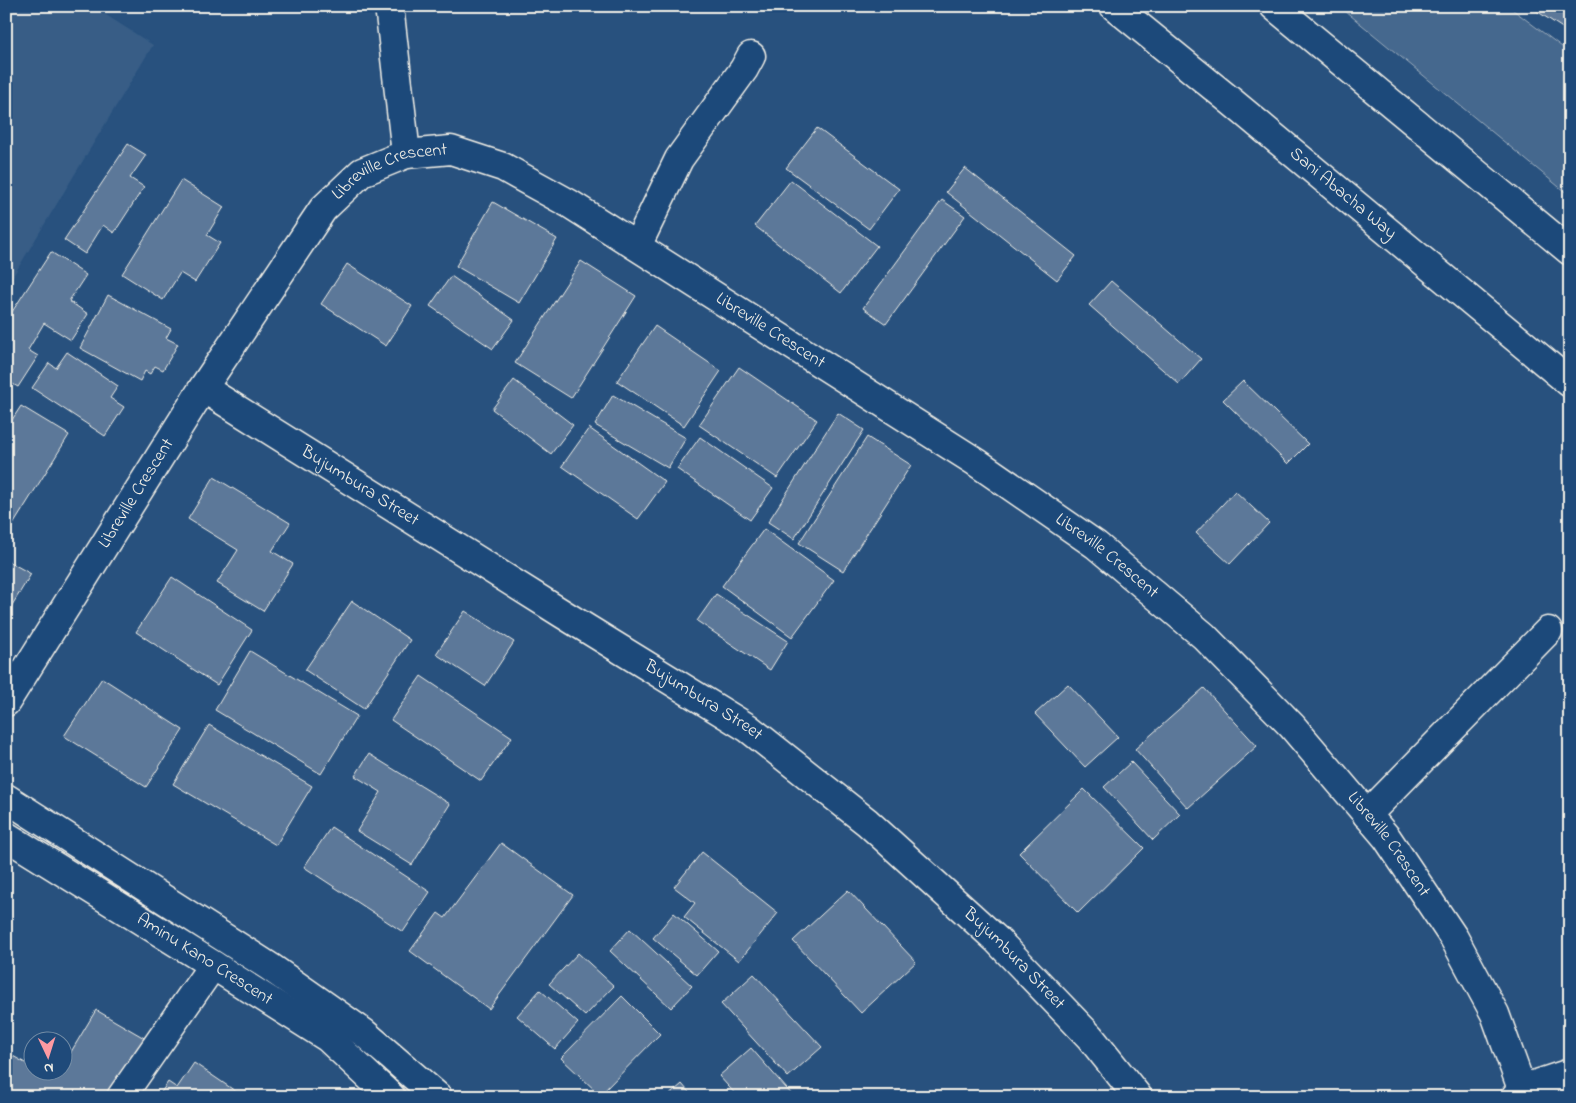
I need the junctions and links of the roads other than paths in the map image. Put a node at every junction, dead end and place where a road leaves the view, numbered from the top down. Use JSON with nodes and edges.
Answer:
{"nodes":[{"id":1,"x":389,"y":6,"type":"edge"},
{"id":2,"x":1114,"y":6,"type":"edge"},
{"id":3,"x":1274,"y":6,"type":"edge"},
{"id":4,"x":751,"y":56,"type":"dead end"},
{"id":5,"x":406,"y":154,"type":"junction"},
{"id":6,"x":637,"y":246,"type":"junction"},
{"id":7,"x":1570,"y":251,"type":"edge"},
{"id":8,"x":1570,"y":382,"type":"edge"},
{"id":9,"x":203,"y":388,"type":"junction"},
{"id":10,"x":1548,"y":631,"type":"dead end"},
{"id":11,"x":6,"y":702,"type":"edge"},
{"id":12,"x":6,"y":798,"type":"edge"},
{"id":13,"x":1367,"y":815,"type":"junction"},
{"id":14,"x":6,"y":836,"type":"edge"},
{"id":15,"x":213,"y":964,"type":"junction"},
{"id":16,"x":1570,"y":1073,"type":"edge"},
{"id":17,"x":1534,"y":1091,"type":"edge"},
{"id":18,"x":121,"y":1097,"type":"edge"},
{"id":19,"x":391,"y":1097,"type":"edge"},
{"id":20,"x":438,"y":1097,"type":"edge"},
{"id":21,"x":1138,"y":1097,"type":"edge"}],
"edges":[{"from":1,"to":5,"type":"main road"},
{"from":2,"to":8,"type":"main road","name":"Sani Abacha Way"},
{"from":3,"to":7,"type":"main road"},
{"from":4,"to":6,"type":"main road"},
{"from":5,"to":6,"type":"main road","name":"Libreville Crescent"},
{"from":5,"to":9,"type":"main road","name":"Libreville Crescent"},
{"from":6,"to":13,"type":"main road","name":"Libreville Crescent"},
{"from":9,"to":11,"type":"main road","name":"Libreville Crescent"},
{"from":9,"to":21,"type":"main road","name":"Bujumbura Street"},
{"from":10,"to":13,"type":"main road"},
{"from":12,"to":20,"type":"main road"},
{"from":13,"to":17,"type":"main road","name":"Libreville Crescent"},
{"from":14,"to":15,"type":"main road","name":"Aminu Kano Crescent"},
{"from":15,"to":18,"type":"main road"},
{"from":15,"to":19,"type":"main road","name":"Aminu Kano Crescent"},
{"from":16,"to":17,"type":"main road"}]}
